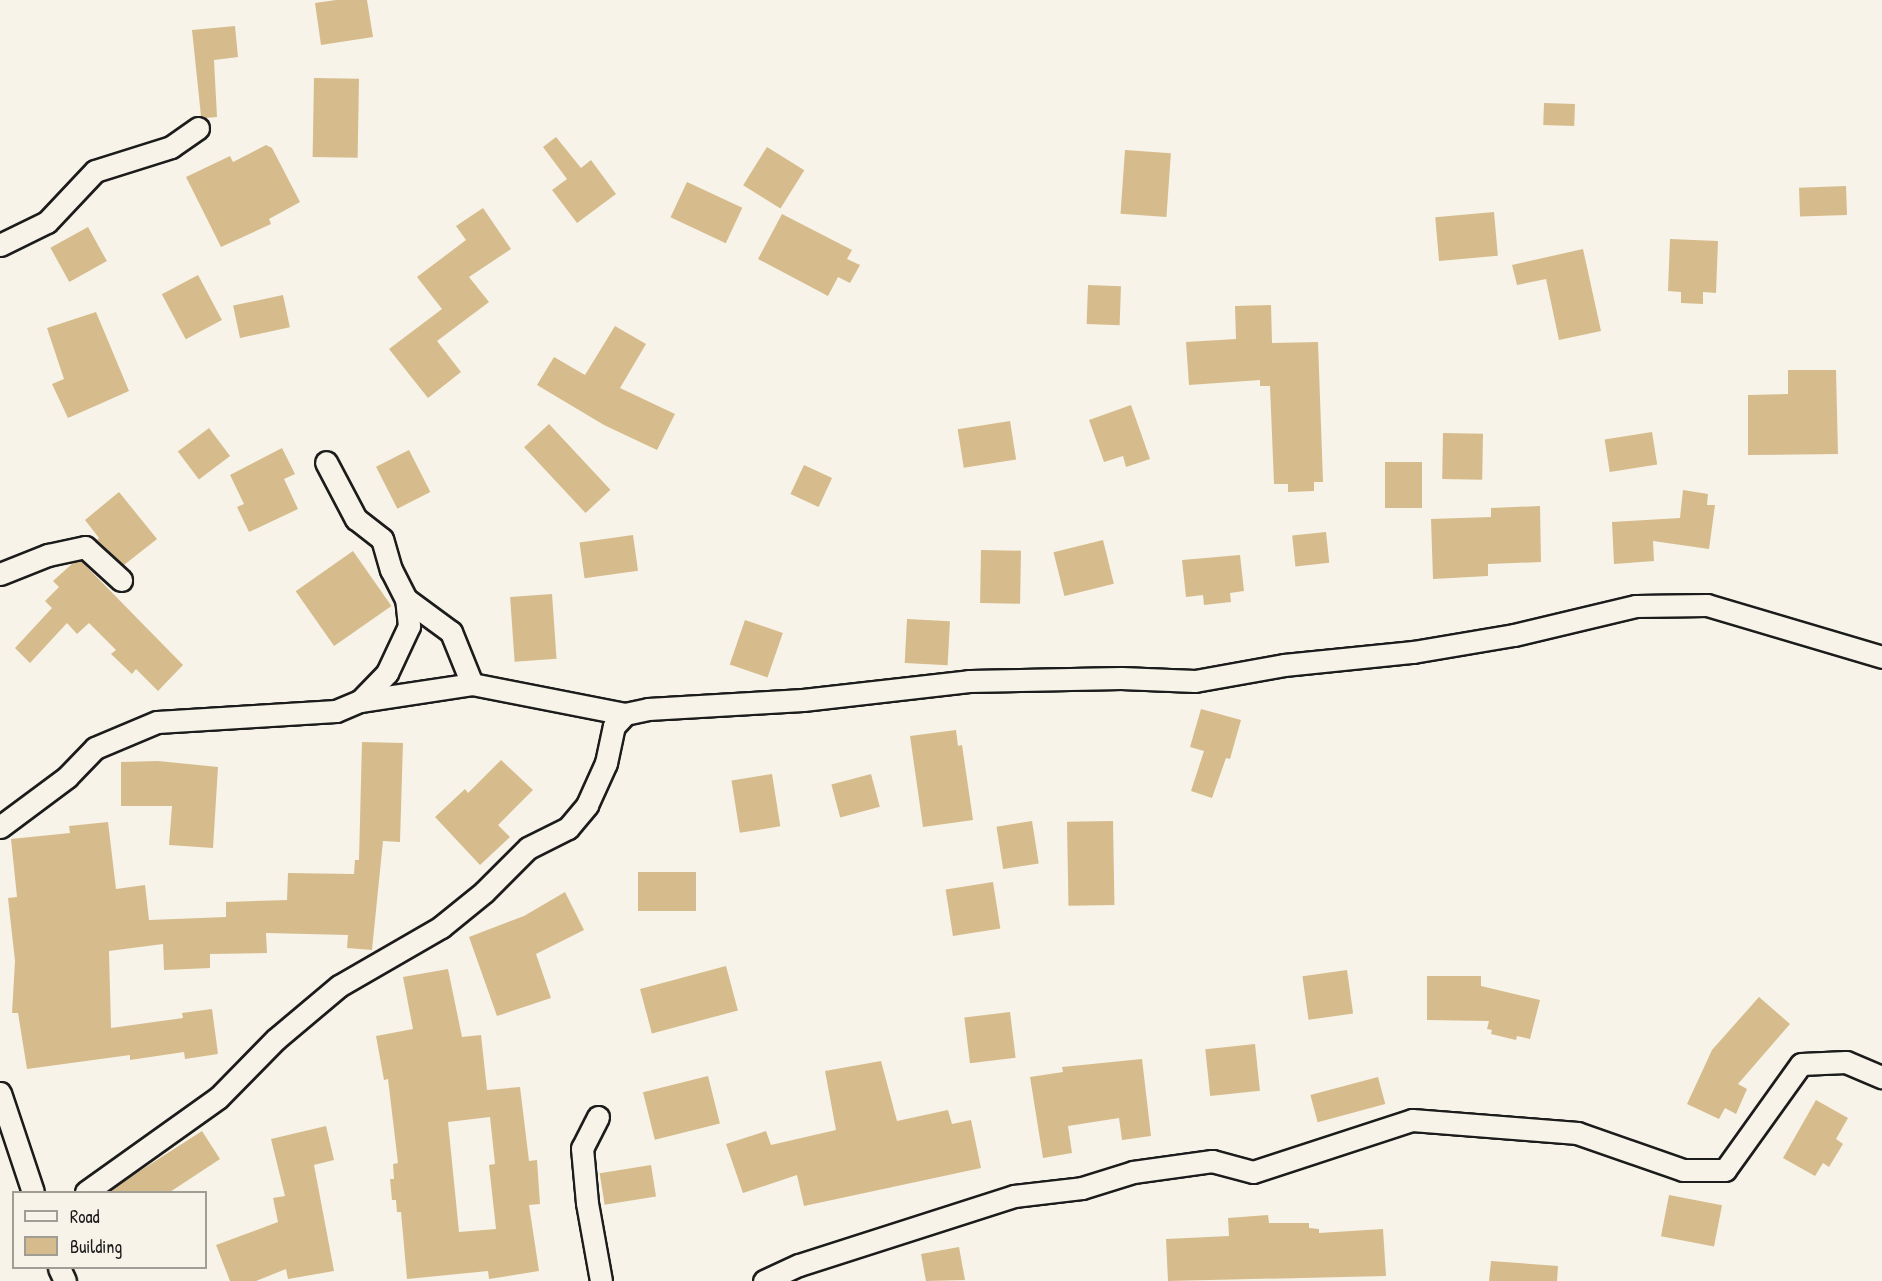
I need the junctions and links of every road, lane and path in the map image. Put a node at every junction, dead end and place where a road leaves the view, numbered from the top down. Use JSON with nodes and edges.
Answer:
{"nodes":[{"id":1,"x":198,"y":128,"type":"dead end"},
{"id":2,"x":0,"y":245,"type":"edge"},
{"id":3,"x":326,"y":462,"type":"dead end"},
{"id":4,"x":0,"y":574,"type":"edge"},
{"id":5,"x":121,"y":580,"type":"dead end"},
{"id":6,"x":406,"y":599,"type":"junction"},
{"id":7,"x":1882,"y":657,"type":"edge"},
{"id":8,"x":472,"y":684,"type":"junction"},
{"id":9,"x":360,"y":701,"type":"junction"},
{"id":10,"x":625,"y":714,"type":"junction"},
{"id":11,"x":0,"y":827,"type":"edge"},
{"id":12,"x":1882,"y":1077,"type":"edge"},
{"id":13,"x":0,"y":1092,"type":"edge"},
{"id":14,"x":598,"y":1116,"type":"dead end"},
{"id":15,"x":33,"y":1191,"type":"edge"},
{"id":16,"x":87,"y":1191,"type":"edge"},
{"id":17,"x":601,"y":1281,"type":"edge"},
{"id":18,"x":764,"y":1281,"type":"edge"}],
"edges":[{"from":1,"to":2,"type":"street"},
{"from":3,"to":6,"type":"street"},
{"from":4,"to":5,"type":"street"},
{"from":6,"to":8,"type":"street"},
{"from":6,"to":9,"type":"street"},
{"from":7,"to":10,"type":"street"},
{"from":8,"to":9,"type":"street"},
{"from":8,"to":10,"type":"street"},
{"from":9,"to":11,"type":"street"},
{"from":10,"to":16,"type":"street"},
{"from":12,"to":18,"type":"street"},
{"from":13,"to":15,"type":"street"},
{"from":14,"to":17,"type":"street"}]}
